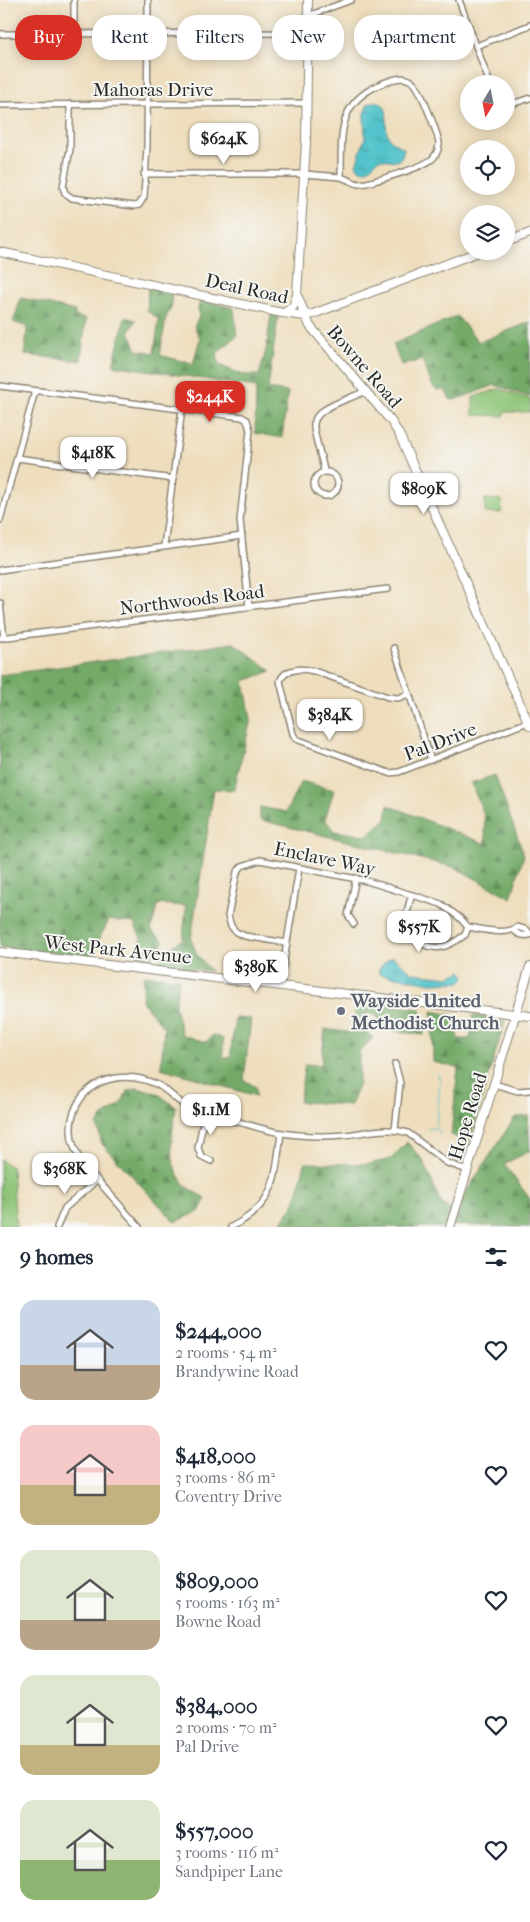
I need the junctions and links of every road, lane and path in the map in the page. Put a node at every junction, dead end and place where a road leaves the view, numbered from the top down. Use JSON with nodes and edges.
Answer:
{"nodes":[{"id":1,"x":74,"y":0,"type":"edge"},
{"id":2,"x":148,"y":0,"type":"edge"},
{"id":3,"x":308,"y":0,"type":"edge"},
{"id":4,"x":351,"y":0,"type":"edge"},
{"id":5,"x":459,"y":0,"type":"edge"},
{"id":6,"x":74,"y":15,"type":"edge"},
{"id":7,"x":148,"y":15,"type":"edge"},
{"id":8,"x":308,"y":15,"type":"edge"},
{"id":9,"x":311,"y":15,"type":"edge"},
{"id":10,"x":530,"y":25,"type":"edge"},
{"id":11,"x":0,"y":34,"type":"edge"},
{"id":12,"x":15,"y":34,"type":"edge"},
{"id":13,"x":167,"y":34,"type":"edge"},
{"id":14,"x":272,"y":34,"type":"edge"},
{"id":15,"x":476,"y":46,"type":"junction"},
{"id":16,"x":148,"y":60,"type":"edge"},
{"id":17,"x":308,"y":60,"type":"edge"},
{"id":18,"x":487,"y":75,"type":"edge"},
{"id":19,"x":530,"y":98,"type":"edge"},
{"id":20,"x":307,"y":103,"type":"junction"},
{"id":21,"x":515,"y":103,"type":"edge"},
{"id":22,"x":70,"y":104,"type":"junction"},
{"id":23,"x":147,"y":104,"type":"junction"},
{"id":24,"x":0,"y":105,"type":"edge"},
{"id":25,"x":144,"y":174,"type":"junction"},
{"id":26,"x":304,"y":174,"type":"junction"},
{"id":27,"x":341,"y":177,"type":"junction"},
{"id":28,"x":530,"y":233,"type":"edge"},
{"id":29,"x":515,"y":239,"type":"edge"},
{"id":30,"x":0,"y":252,"type":"edge"},
{"id":31,"x":460,"y":259,"type":"edge"},
{"id":32,"x":297,"y":295,"type":"junction"},
{"id":33,"x":284,"y":313,"type":"junction"},
{"id":34,"x":305,"y":316,"type":"junction"},
{"id":35,"x":0,"y":386,"type":"edge"},
{"id":36,"x":35,"y":390,"type":"junction"},
{"id":37,"x":365,"y":391,"type":"junction"},
{"id":38,"x":182,"y":409,"type":"junction"},
{"id":39,"x":17,"y":458,"type":"junction"},
{"id":40,"x":324,"y":471,"type":"junction"},
{"id":41,"x":174,"y":479,"type":"junction"},
{"id":42,"x":0,"y":520,"type":"edge"},
{"id":43,"x":242,"y":536,"type":"junction"},
{"id":44,"x":164,"y":546,"type":"junction"},
{"id":45,"x":0,"y":570,"type":"edge"},
{"id":46,"x":388,"y":589,"type":"dead end"},
{"id":47,"x":0,"y":603,"type":"edge"},
{"id":48,"x":249,"y":608,"type":"junction"},
{"id":49,"x":2,"y":638,"type":"edge"},
{"id":50,"x":394,"y":648,"type":"dead end"},
{"id":51,"x":409,"y":694,"type":"junction"},
{"id":52,"x":529,"y":724,"type":"edge"},
{"id":53,"x":431,"y":760,"type":"junction"},
{"id":54,"x":299,"y":868,"type":"junction"},
{"id":55,"x":356,"y":878,"type":"junction"},
{"id":56,"x":412,"y":895,"type":"junction"},
{"id":57,"x":354,"y":924,"type":"dead end"},
{"id":58,"x":468,"y":927,"type":"junction"},
{"id":59,"x":530,"y":935,"type":"edge"},
{"id":60,"x":286,"y":943,"type":"junction"},
{"id":61,"x":0,"y":952,"type":"edge"},
{"id":62,"x":282,"y":967,"type":"dead end"},
{"id":63,"x":530,"y":967,"type":"edge"},
{"id":64,"x":515,"y":1014,"type":"junction"},
{"id":65,"x":530,"y":1016,"type":"edge"},
{"id":66,"x":395,"y":1064,"type":"dead end"},
{"id":67,"x":494,"y":1084,"type":"junction"},
{"id":68,"x":530,"y":1090,"type":"edge"},
{"id":69,"x":205,"y":1112,"type":"junction"},
{"id":70,"x":395,"y":1130,"type":"junction"},
{"id":71,"x":281,"y":1133,"type":"junction"},
{"id":72,"x":211,"y":1162,"type":"dead end"},
{"id":73,"x":467,"y":1170,"type":"junction"},
{"id":74,"x":97,"y":1180,"type":"junction"},
{"id":75,"x":57,"y":1227,"type":"edge"},
{"id":76,"x":139,"y":1227,"type":"edge"},
{"id":77,"x":231,"y":1227,"type":"edge"},
{"id":78,"x":450,"y":1227,"type":"edge"}],
"edges":[{"from":1,"to":6,"type":"street"},
{"from":2,"to":7,"type":"street"},
{"from":3,"to":8,"type":"street","name":"Bowne Road"},
{"from":4,"to":9,"type":"street"},
{"from":5,"to":15,"type":"street"},
{"from":10,"to":15,"type":"street"},
{"from":11,"to":12,"type":"street"},
{"from":13,"to":14,"type":"street"},
{"from":15,"to":18,"type":"street"},
{"from":16,"to":23,"type":"street"},
{"from":17,"to":20,"type":"street","name":"Bowne Road"},
{"from":19,"to":21,"type":"street"},
{"from":20,"to":23,"type":"street","name":"Mahoras Drive"},
{"from":20,"to":26,"type":"street","name":"Bowne Road"},
{"from":22,"to":23,"type":"street","name":"Mahoras Drive"},
{"from":22,"to":24,"type":"street","name":"Mahoras Drive"},
{"from":22,"to":25,"type":"street"},
{"from":23,"to":25,"type":"street"},
{"from":25,"to":26,"type":"street"},
{"from":26,"to":27,"type":"street"},
{"from":26,"to":32,"type":"street","name":"Bowne Road"},
{"from":27,"to":27,"type":"street"},
{"from":28,"to":29,"type":"street"},
{"from":30,"to":33,"type":"street","name":"Deal Road"},
{"from":31,"to":34,"type":"street","name":"Deal Road"},
{"from":32,"to":33,"type":"street"},
{"from":32,"to":34,"type":"street","name":"Bowne Road"},
{"from":33,"to":34,"type":"street","name":"Deal Road"},
{"from":34,"to":37,"type":"street","name":"Bowne Road"},
{"from":35,"to":36,"type":"street"},
{"from":36,"to":38,"type":"street"},
{"from":36,"to":39,"type":"street"},
{"from":37,"to":40,"type":"street"},
{"from":37,"to":52,"type":"street","name":"Bowne Road"},
{"from":38,"to":41,"type":"street"},
{"from":38,"to":43,"type":"street"},
{"from":39,"to":41,"type":"street"},
{"from":39,"to":42,"type":"street"},
{"from":40,"to":40,"type":"street"},
{"from":41,"to":44,"type":"street"},
{"from":43,"to":44,"type":"street"},
{"from":43,"to":48,"type":"street"},
{"from":44,"to":45,"type":"street"},
{"from":46,"to":48,"type":"street","name":"Northwoods Road"},
{"from":47,"to":49,"type":"street"},
{"from":48,"to":49,"type":"street","name":"Northwoods Road"},
{"from":50,"to":51,"type":"street"},
{"from":51,"to":53,"type":"street"},
{"from":51,"to":53,"type":"street","name":"Pal Drive"},
{"from":52,"to":53,"type":"street","name":"Pal Drive"},
{"from":54,"to":55,"type":"street","name":"Enclave Way"},
{"from":54,"to":60,"type":"street"},
{"from":54,"to":60,"type":"street","name":"Enclave Way"},
{"from":55,"to":56,"type":"street","name":"Enclave Way"},
{"from":55,"to":57,"type":"street"},
{"from":56,"to":58,"type":"street","name":"Enclave Way"},
{"from":56,"to":58,"type":"street"},
{"from":58,"to":59,"type":"street"},
{"from":60,"to":62,"type":"street"},
{"from":61,"to":64,"type":"street","name":"West Park Avenue"},
{"from":63,"to":64,"type":"street","name":"Hope Road"},
{"from":64,"to":65,"type":"street","name":"West Park Avenue"},
{"from":64,"to":67,"type":"street","name":"Hope Road"},
{"from":66,"to":70,"type":"street"},
{"from":67,"to":68,"type":"street"},
{"from":67,"to":73,"type":"street","name":"Hope Road"},
{"from":69,"to":71,"type":"street"},
{"from":69,"to":72,"type":"street"},
{"from":69,"to":74,"type":"street"},
{"from":70,"to":71,"type":"street"},
{"from":70,"to":73,"type":"street"},
{"from":71,"to":77,"type":"street"},
{"from":73,"to":78,"type":"street","name":"Hope Road"},
{"from":74,"to":75,"type":"street"},
{"from":74,"to":76,"type":"street"}]}
